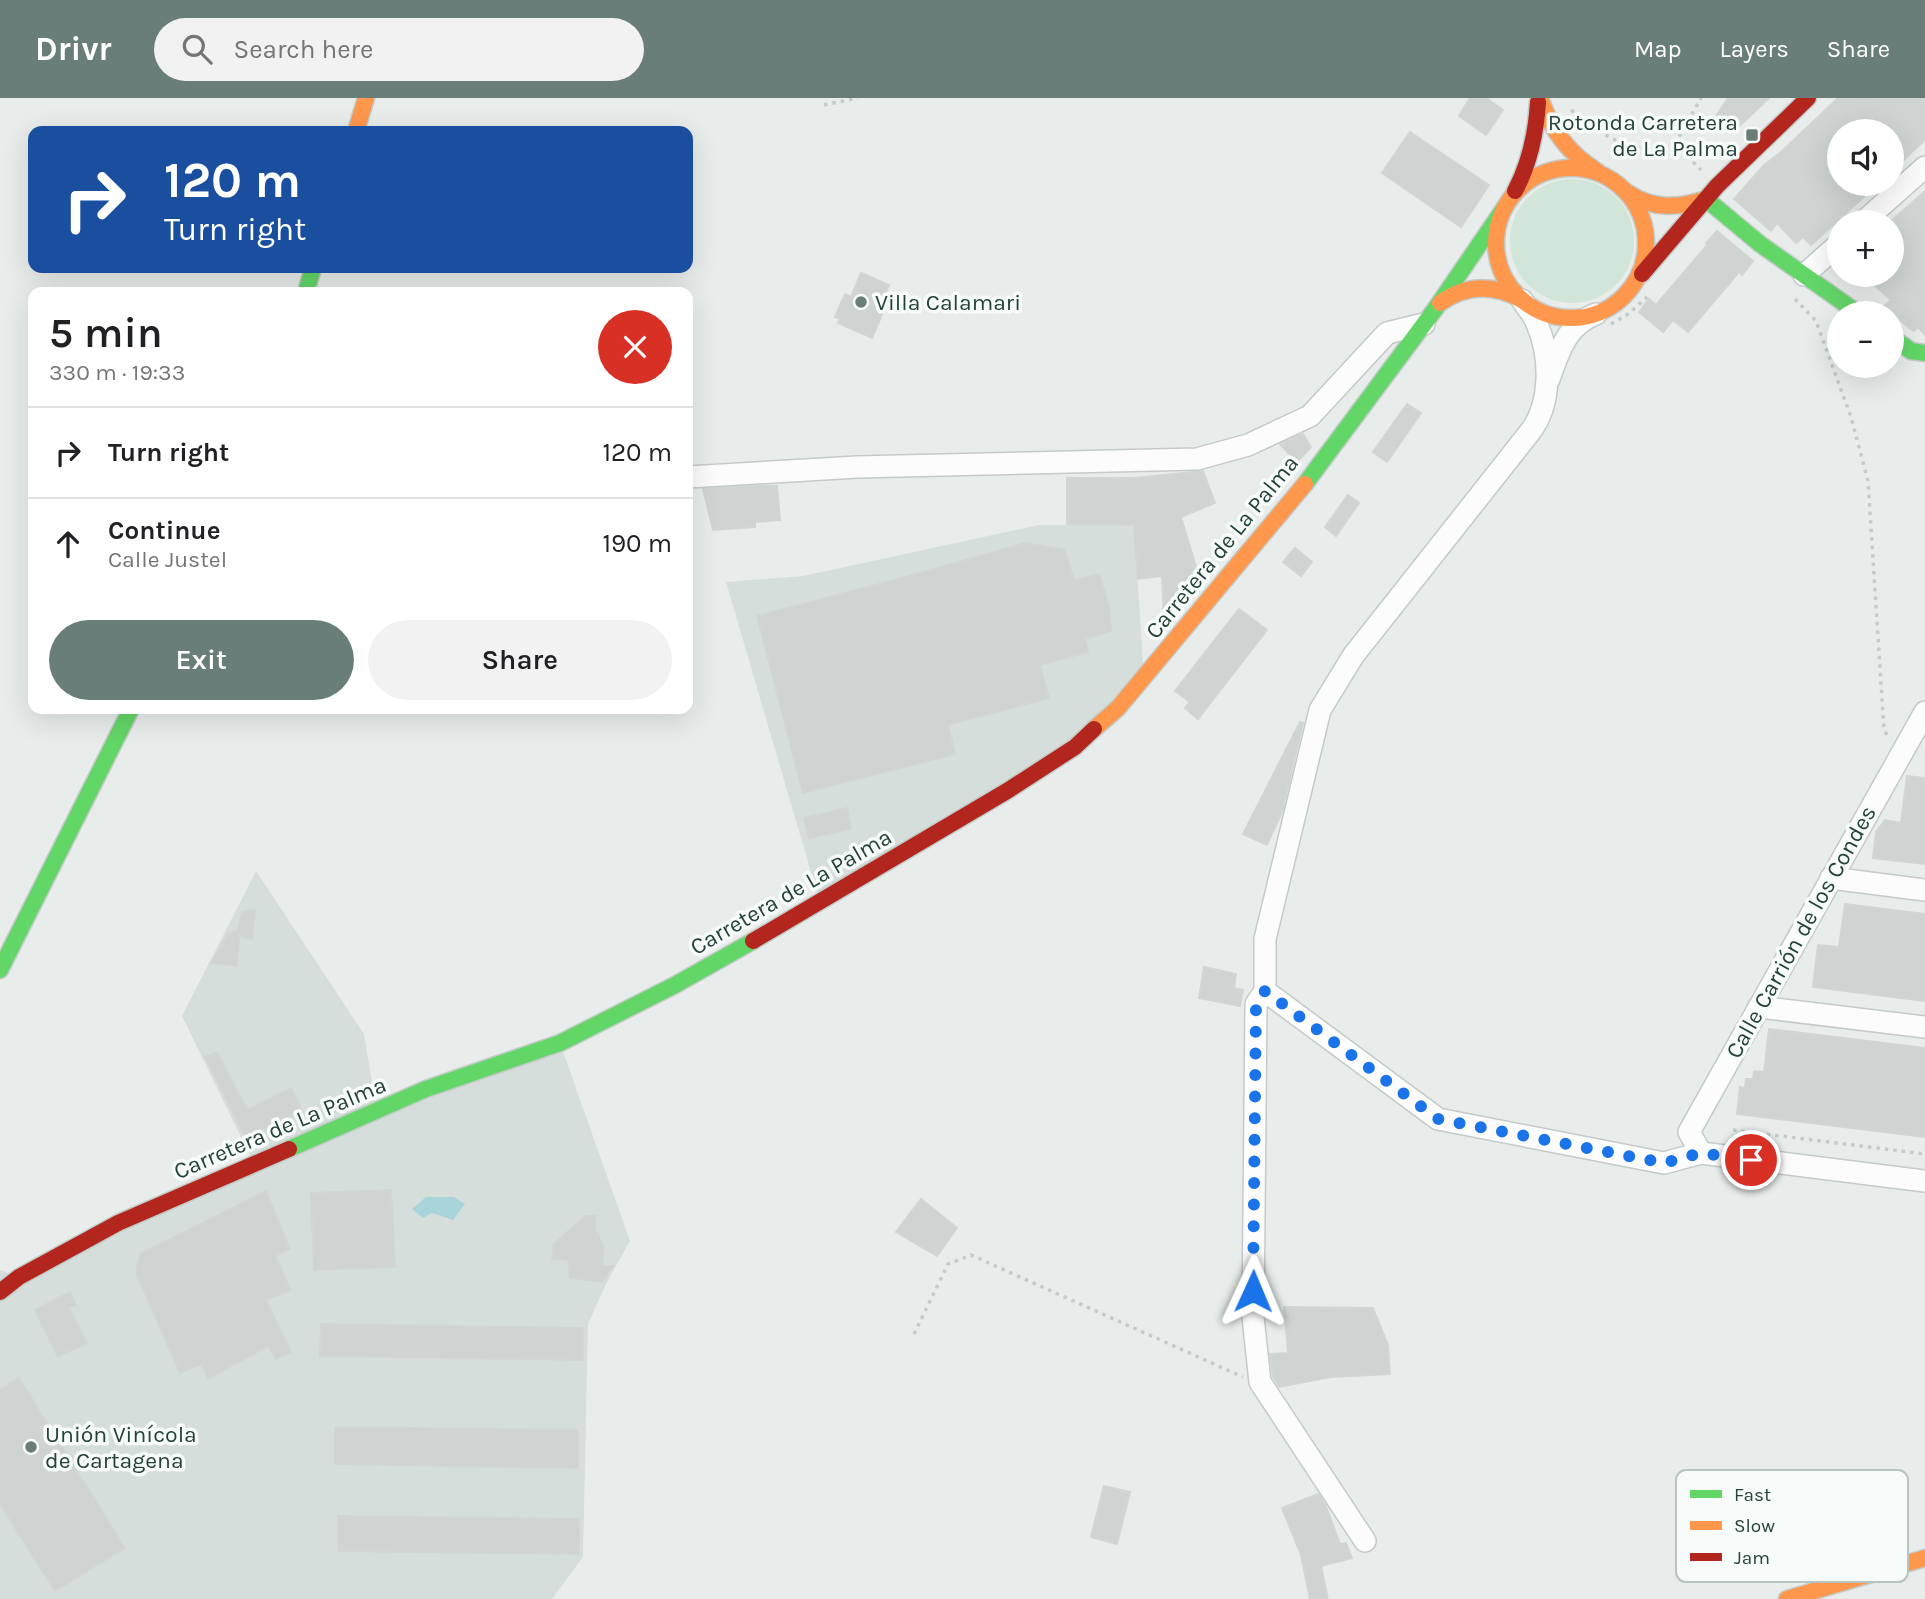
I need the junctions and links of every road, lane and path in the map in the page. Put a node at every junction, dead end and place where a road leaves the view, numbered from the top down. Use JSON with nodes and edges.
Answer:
{"nodes":[{"id":1,"x":366,"y":98,"type":"edge"},
{"id":2,"x":859,"y":98,"type":"edge"},
{"id":3,"x":1539,"y":98,"type":"edge"},
{"id":4,"x":1701,"y":98,"type":"edge"},
{"id":5,"x":1808,"y":98,"type":"edge"},
{"id":6,"x":824,"y":105,"type":"dead end"},
{"id":7,"x":1563,"y":105,"type":"dead end"},
{"id":8,"x":358,"y":126,"type":"edge"},
{"id":9,"x":1925,"y":167,"type":"edge"},
{"id":10,"x":1601,"y":174,"type":"junction"},
{"id":11,"x":1515,"y":192,"type":"junction"},
{"id":12,"x":1628,"y":193,"type":"junction"},
{"id":13,"x":1706,"y":199,"type":"junction"},
{"id":14,"x":1505,"y":207,"type":"junction"},
{"id":15,"x":1877,"y":210,"type":"edge"},
{"id":16,"x":1827,"y":255,"type":"edge"},
{"id":17,"x":1804,"y":275,"type":"junction"},
{"id":18,"x":1639,"y":276,"type":"junction"},
{"id":19,"x":1652,"y":290,"type":"dead end"},
{"id":20,"x":1789,"y":292,"type":"dead end"},
{"id":21,"x":1522,"y":300,"type":"junction"},
{"id":22,"x":1841,"y":301,"type":"edge"},
{"id":23,"x":1437,"y":306,"type":"junction"},
{"id":24,"x":1600,"y":321,"type":"junction"},
{"id":25,"x":1424,"y":324,"type":"junction"},
{"id":26,"x":1904,"y":346,"type":"edge"},
{"id":27,"x":1923,"y":351,"type":"edge"},
{"id":28,"x":1546,"y":388,"type":"junction"},
{"id":29,"x":693,"y":477,"type":"edge"},
{"id":30,"x":1925,"y":712,"type":"edge"},
{"id":31,"x":128,"y":714,"type":"edge"},
{"id":32,"x":1902,"y":753,"type":"junction"},
{"id":33,"x":1925,"y":753,"type":"edge"},
{"id":34,"x":1831,"y":878,"type":"junction"},
{"id":35,"x":1925,"y":890,"type":"edge"},
{"id":36,"x":0,"y":970,"type":"edge"},
{"id":37,"x":1265,"y":991,"type":"junction"},
{"id":38,"x":1759,"y":1007,"type":"junction"},
{"id":39,"x":1925,"y":1027,"type":"edge"},
{"id":40,"x":1733,"y":1130,"type":"dead end"},
{"id":41,"x":1701,"y":1153,"type":"junction"},
{"id":42,"x":1925,"y":1154,"type":"edge"},
{"id":43,"x":1925,"y":1181,"type":"edge"},
{"id":44,"x":0,"y":1292,"type":"edge"},
{"id":45,"x":914,"y":1334,"type":"dead end"},
{"id":46,"x":1259,"y":1371,"type":"junction"},
{"id":47,"x":1365,"y":1541,"type":"dead end"},
{"id":48,"x":1925,"y":1558,"type":"edge"},
{"id":49,"x":1908,"y":1563,"type":"edge"},
{"id":50,"x":1844,"y":1582,"type":"edge"},
{"id":51,"x":1787,"y":1599,"type":"edge"}],
"edges":[{"from":1,"to":8,"type":"main road"},
{"from":2,"to":6,"type":"path"},
{"from":3,"to":10,"type":"main road"},
{"from":3,"to":11,"type":"main road"},
{"from":4,"to":7,"type":"path"},
{"from":5,"to":13,"type":"main road"},
{"from":9,"to":15,"type":"street"},
{"from":10,"to":11,"type":"main road"},
{"from":10,"to":12,"type":"main road"},
{"from":11,"to":14,"type":"main road"},
{"from":12,"to":13,"type":"main road"},
{"from":12,"to":18,"type":"main road"},
{"from":13,"to":17,"type":"main road"},
{"from":13,"to":18,"type":"main road"},
{"from":14,"to":21,"type":"main road"},
{"from":14,"to":23,"type":"main road","name":"Carretera de La Palma"},
{"from":16,"to":17,"type":"street"},
{"from":17,"to":22,"type":"main road"},
{"from":18,"to":24,"type":"main road"},
{"from":19,"to":24,"type":"path"},
{"from":20,"to":32,"type":"path"},
{"from":21,"to":23,"type":"main road","name":"Carretera de La Palma"},
{"from":21,"to":24,"type":"main road"},
{"from":21,"to":28,"type":"street"},
{"from":23,"to":25,"type":"main road","name":"Carretera de La Palma"},
{"from":24,"to":28,"type":"street"},
{"from":25,"to":29,"type":"street"},
{"from":25,"to":44,"type":"main road","name":"Carretera de La Palma"},
{"from":26,"to":27,"type":"main road"},
{"from":28,"to":37,"type":"street"},
{"from":30,"to":32,"type":"street","name":"Calle Carrión de los Condes"},
{"from":31,"to":36,"type":"main road"},
{"from":32,"to":33,"type":"street"},
{"from":32,"to":34,"type":"street","name":"Calle Carrión de los Condes"},
{"from":34,"to":35,"type":"street"},
{"from":34,"to":38,"type":"street","name":"Calle Carrión de los Condes"},
{"from":37,"to":41,"type":"street"},
{"from":37,"to":46,"type":"street"},
{"from":38,"to":39,"type":"street"},
{"from":38,"to":41,"type":"street","name":"Calle Carrión de los Condes"},
{"from":40,"to":42,"type":"path"},
{"from":41,"to":43,"type":"street"},
{"from":45,"to":46,"type":"path"},
{"from":46,"to":47,"type":"street"},
{"from":48,"to":49,"type":"main road"},
{"from":50,"to":51,"type":"main road"}]}
